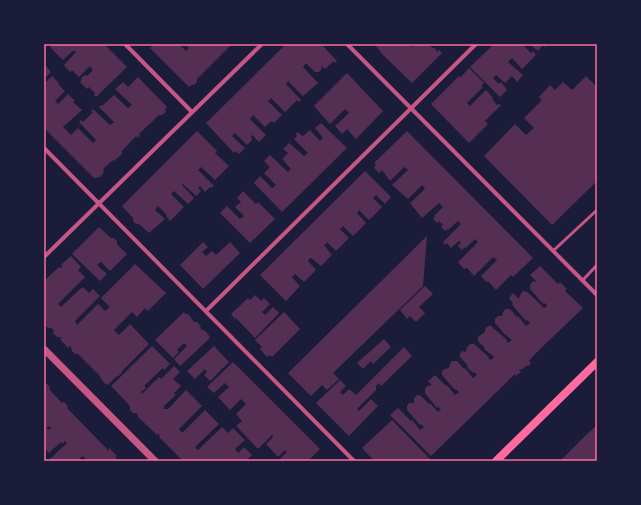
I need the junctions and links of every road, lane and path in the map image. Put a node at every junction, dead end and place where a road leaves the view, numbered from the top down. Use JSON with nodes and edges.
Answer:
{"nodes":[{"id":1,"x":125,"y":44,"type":"edge"},
{"id":2,"x":262,"y":44,"type":"edge"},
{"id":3,"x":347,"y":44,"type":"edge"},
{"id":4,"x":476,"y":44,"type":"edge"},
{"id":5,"x":411,"y":107,"type":"junction"},
{"id":6,"x":192,"y":112,"type":"junction"},
{"id":7,"x":44,"y":148,"type":"edge"},
{"id":8,"x":98,"y":204,"type":"junction"},
{"id":9,"x":597,"y":210,"type":"edge"},
{"id":10,"x":553,"y":251,"type":"junction"},
{"id":11,"x":44,"y":256,"type":"edge"},
{"id":12,"x":597,"y":266,"type":"edge"},
{"id":13,"x":582,"y":281,"type":"junction"},
{"id":14,"x":597,"y":295,"type":"edge"},
{"id":15,"x":206,"y":311,"type":"junction"},
{"id":16,"x":44,"y":349,"type":"edge"},
{"id":17,"x":597,"y":362,"type":"edge"},
{"id":18,"x":155,"y":461,"type":"edge"},
{"id":19,"x":354,"y":461,"type":"edge"},
{"id":20,"x":496,"y":461,"type":"edge"}],
"edges":[{"from":1,"to":6,"type":"street"},
{"from":2,"to":6,"type":"street"},
{"from":3,"to":5,"type":"street"},
{"from":4,"to":5,"type":"street"},
{"from":5,"to":10,"type":"street"},
{"from":5,"to":15,"type":"street"},
{"from":6,"to":8,"type":"street"},
{"from":7,"to":8,"type":"street"},
{"from":8,"to":11,"type":"street"},
{"from":8,"to":15,"type":"street"},
{"from":9,"to":10,"type":"lane"},
{"from":10,"to":13,"type":"street"},
{"from":12,"to":13,"type":"lane"},
{"from":13,"to":14,"type":"street"},
{"from":15,"to":19,"type":"street"},
{"from":16,"to":18,"type":"street"},
{"from":17,"to":20,"type":"main road"}]}
